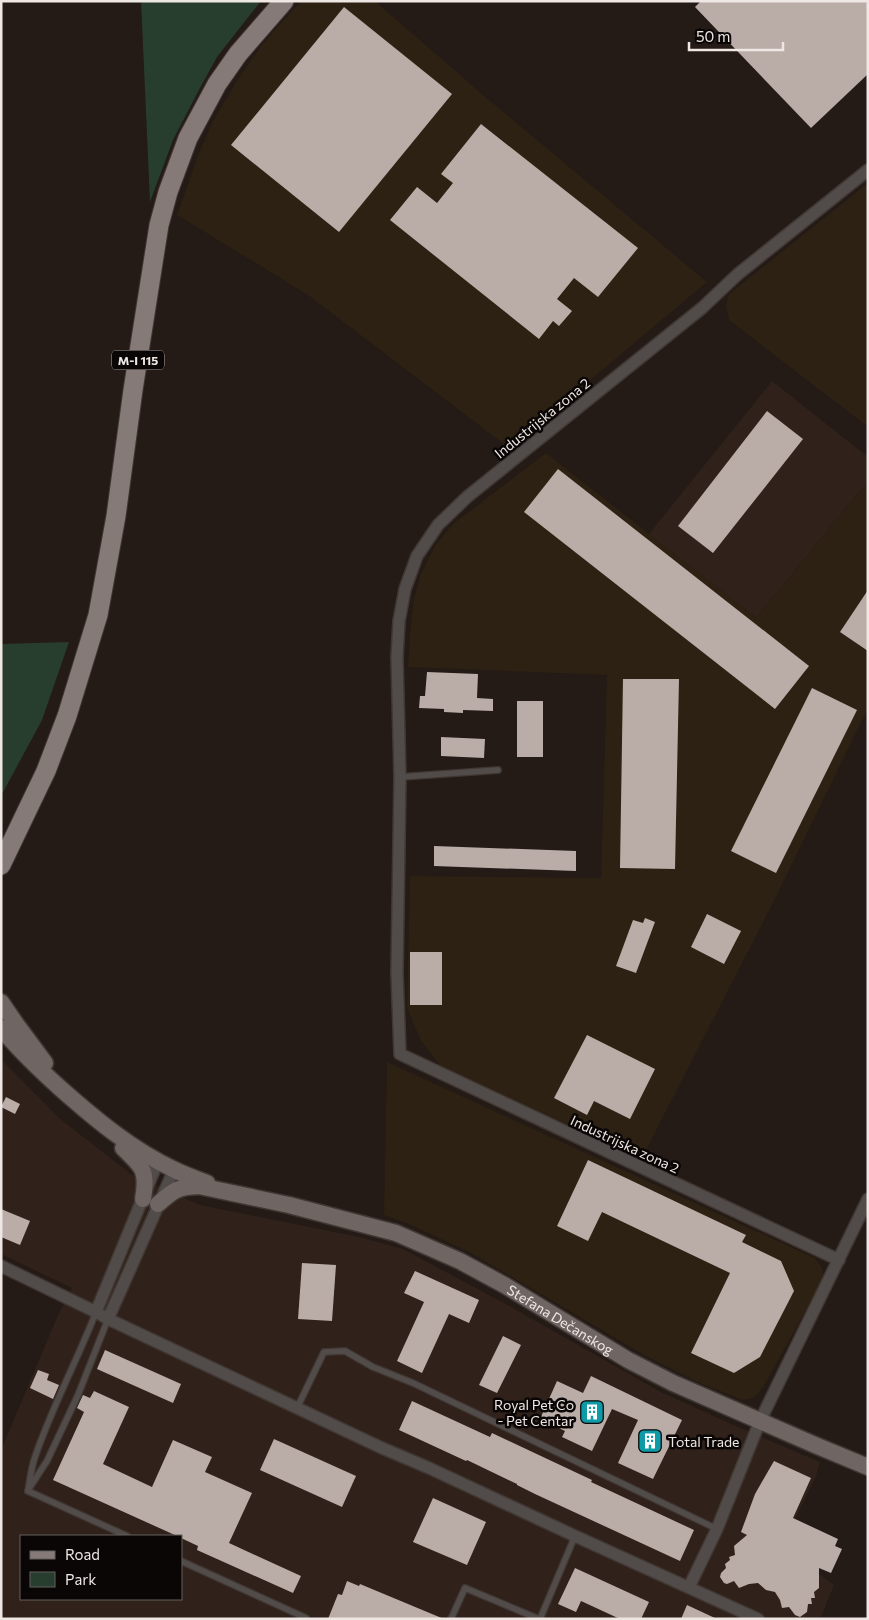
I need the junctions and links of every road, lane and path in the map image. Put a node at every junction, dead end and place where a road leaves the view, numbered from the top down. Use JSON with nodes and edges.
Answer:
{"nodes":[{"id":1,"x":284,"y":1,"type":"edge"},
{"id":2,"x":868,"y":170,"type":"edge"},
{"id":3,"x":55,"y":746,"type":"junction"},
{"id":4,"x":498,"y":770,"type":"dead end"},
{"id":5,"x":400,"y":776,"type":"junction"},
{"id":6,"x":1,"y":836,"type":"edge"},
{"id":7,"x":1,"y":865,"type":"edge"},
{"id":8,"x":1,"y":1002,"type":"edge"},
{"id":9,"x":1,"y":1028,"type":"edge"},
{"id":10,"x":72,"y":1099,"type":"junction"},
{"id":11,"x":88,"y":1112,"type":"junction"},
{"id":12,"x":158,"y":1161,"type":"junction"},
{"id":13,"x":174,"y":1170,"type":"junction"},
{"id":14,"x":247,"y":1195,"type":"junction"},
{"id":15,"x":868,"y":1199,"type":"edge"},
{"id":16,"x":150,"y":1202,"type":"junction"},
{"id":17,"x":839,"y":1260,"type":"junction"},
{"id":18,"x":1,"y":1266,"type":"edge"},
{"id":19,"x":96,"y":1312,"type":"junction"},
{"id":20,"x":108,"y":1319,"type":"junction"},
{"id":21,"x":296,"y":1408,"type":"junction"},
{"id":22,"x":760,"y":1421,"type":"junction"},
{"id":23,"x":868,"y":1467,"type":"edge"},
{"id":24,"x":28,"y":1491,"type":"junction"},
{"id":25,"x":717,"y":1529,"type":"junction"},
{"id":26,"x":125,"y":1535,"type":"edge"},
{"id":27,"x":575,"y":1536,"type":"junction"},
{"id":28,"x":182,"y":1561,"type":"edge"},
{"id":29,"x":689,"y":1587,"type":"junction"},
{"id":30,"x":306,"y":1618,"type":"edge"},
{"id":31,"x":451,"y":1619,"type":"edge"},
{"id":32,"x":539,"y":1619,"type":"edge"},
{"id":33,"x":758,"y":1619,"type":"edge"}],
"edges":[{"from":1,"to":3,"type":"main road","number":"M-I 115"},
{"from":2,"to":5,"type":"street","name":"Industrijska zona 2"},
{"from":3,"to":6,"type":"main road","number":"M-I 115"},
{"from":3,"to":7,"type":"main road","number":"M-I 115"},
{"from":4,"to":5,"type":"lane"},
{"from":5,"to":17,"type":"street","name":"Industrijska zona 2"},
{"from":8,"to":10,"type":"main road"},
{"from":9,"to":10,"type":"main road"},
{"from":10,"to":11,"type":"main road"},
{"from":11,"to":12,"type":"main road"},
{"from":11,"to":16,"type":"main road"},
{"from":12,"to":13,"type":"main road"},
{"from":12,"to":16,"type":"street"},
{"from":13,"to":14,"type":"main road"},
{"from":13,"to":16,"type":"street"},
{"from":14,"to":16,"type":"main road"},
{"from":14,"to":22,"type":"main road","name":"Stefana Dečanskog"},
{"from":15,"to":17,"type":"street"},
{"from":16,"to":19,"type":"street"},
{"from":16,"to":20,"type":"street"},
{"from":17,"to":22,"type":"street"},
{"from":18,"to":19,"type":"street"},
{"from":19,"to":20,"type":"street"},
{"from":19,"to":24,"type":"lane"},
{"from":20,"to":21,"type":"street"},
{"from":20,"to":24,"type":"lane"},
{"from":21,"to":25,"type":"lane"},
{"from":21,"to":27,"type":"street"},
{"from":22,"to":23,"type":"main road","name":"Stefana Dečanskog"},
{"from":22,"to":25,"type":"street"},
{"from":24,"to":26,"type":"lane"},
{"from":25,"to":29,"type":"street"},
{"from":27,"to":29,"type":"street"},
{"from":27,"to":32,"type":"lane"},
{"from":28,"to":30,"type":"lane"},
{"from":29,"to":33,"type":"street"},
{"from":31,"to":32,"type":"lane"}]}
